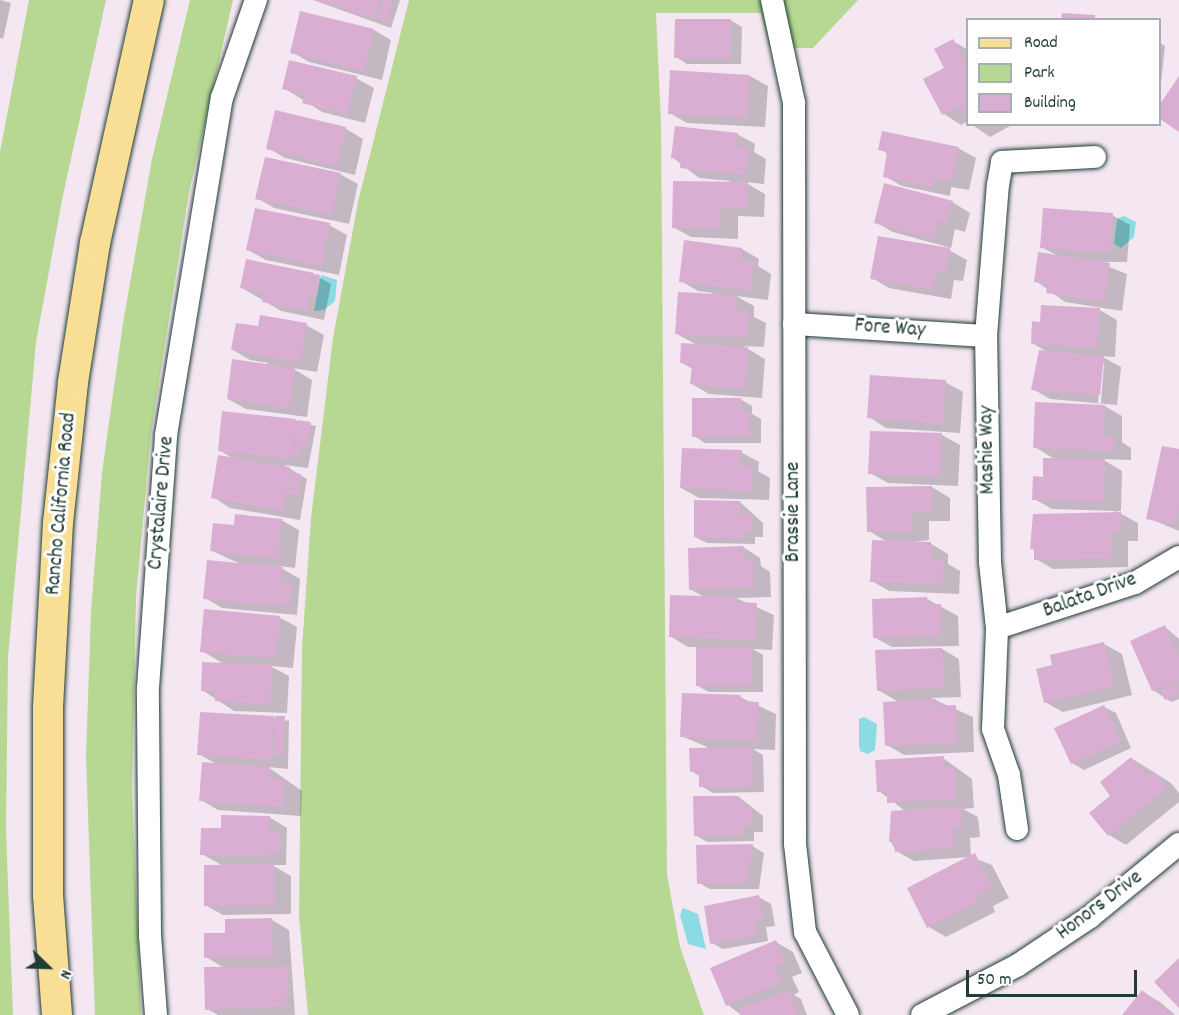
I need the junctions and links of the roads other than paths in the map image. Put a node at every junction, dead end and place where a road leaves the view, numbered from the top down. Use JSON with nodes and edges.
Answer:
{"nodes":[{"id":1,"x":148,"y":0,"type":"edge"},
{"id":2,"x":256,"y":0,"type":"edge"},
{"id":3,"x":772,"y":0,"type":"edge"},
{"id":4,"x":1095,"y":157,"type":"dead end"},
{"id":5,"x":794,"y":324,"type":"junction"},
{"id":6,"x":986,"y":336,"type":"junction"},
{"id":7,"x":1179,"y":557,"type":"edge"},
{"id":8,"x":997,"y":628,"type":"junction"},
{"id":9,"x":1017,"y":829,"type":"dead end"},
{"id":10,"x":1179,"y":844,"type":"edge"},
{"id":11,"x":57,"y":1015,"type":"edge"},
{"id":12,"x":156,"y":1015,"type":"edge"},
{"id":13,"x":848,"y":1015,"type":"edge"},
{"id":14,"x":922,"y":1015,"type":"edge"}],
"edges":[{"from":1,"to":11,"type":"main road","name":"Rancho California Road"},
{"from":2,"to":12,"type":"street","name":"Crystalaire Drive"},
{"from":3,"to":5,"type":"street","name":"Brassie Lane"},
{"from":4,"to":6,"type":"street","name":"Mashie Way"},
{"from":5,"to":6,"type":"street","name":"Fore Way"},
{"from":5,"to":13,"type":"street","name":"Brassie Lane"},
{"from":6,"to":8,"type":"street","name":"Mashie Way"},
{"from":7,"to":8,"type":"street","name":"Balata Drive"},
{"from":8,"to":9,"type":"street","name":"Mashie Way"},
{"from":10,"to":14,"type":"street","name":"Honors Drive"}]}
